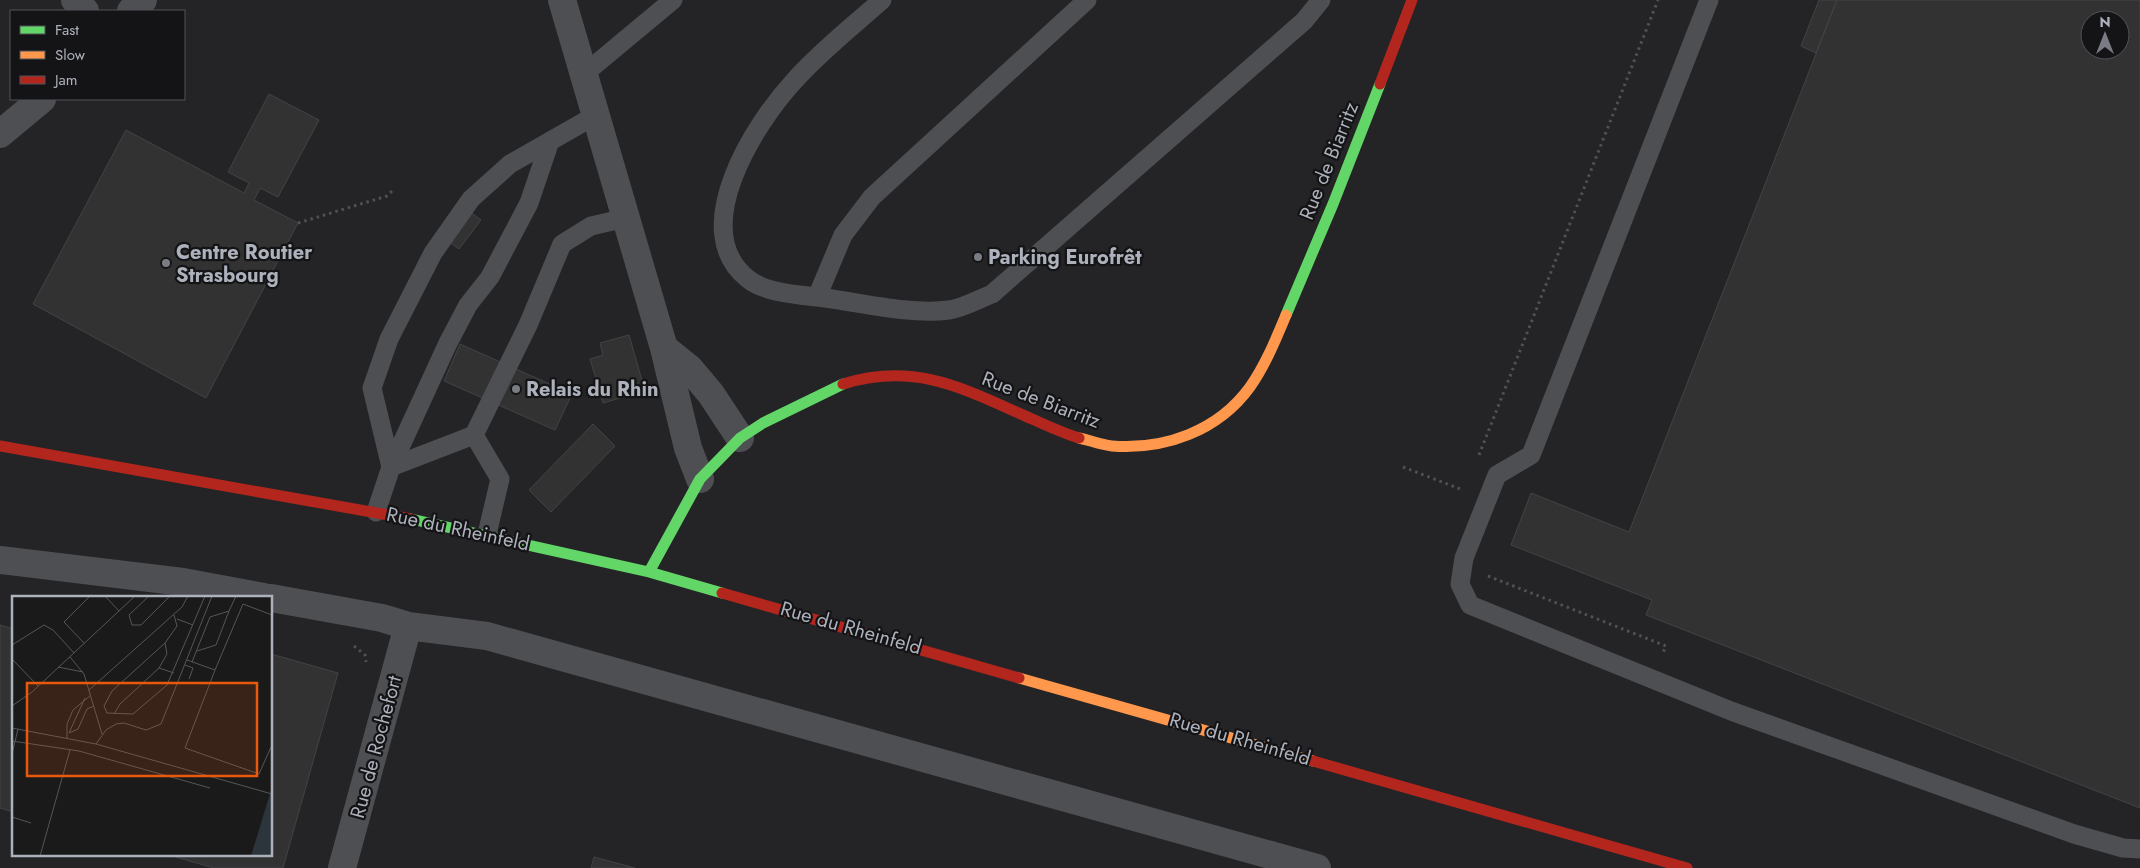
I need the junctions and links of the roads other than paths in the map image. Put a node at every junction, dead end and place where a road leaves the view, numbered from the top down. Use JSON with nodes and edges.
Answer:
{"nodes":[{"id":1,"x":74,"y":0,"type":"edge"},
{"id":2,"x":143,"y":0,"type":"edge"},
{"id":3,"x":562,"y":0,"type":"edge"},
{"id":4,"x":673,"y":0,"type":"edge"},
{"id":5,"x":882,"y":0,"type":"edge"},
{"id":6,"x":1087,"y":0,"type":"edge"},
{"id":7,"x":1321,"y":0,"type":"edge"},
{"id":8,"x":1412,"y":0,"type":"edge"},
{"id":9,"x":1709,"y":0,"type":"edge"},
{"id":10,"x":84,"y":10,"type":"edge"},
{"id":11,"x":132,"y":10,"type":"edge"},
{"id":12,"x":584,"y":74,"type":"junction"},
{"id":13,"x":41,"y":100,"type":"edge"},
{"id":14,"x":596,"y":115,"type":"junction"},
{"id":15,"x":0,"y":134,"type":"edge"},
{"id":16,"x":550,"y":141,"type":"junction"},
{"id":17,"x":626,"y":218,"type":"junction"},
{"id":18,"x":817,"y":297,"type":"junction"},
{"id":19,"x":664,"y":348,"type":"junction"},
{"id":20,"x":474,"y":435,"type":"junction"},
{"id":21,"x":740,"y":438,"type":"junction"},
{"id":22,"x":0,"y":446,"type":"edge"},
{"id":23,"x":391,"y":467,"type":"junction"},
{"id":24,"x":700,"y":479,"type":"junction"},
{"id":25,"x":376,"y":512,"type":"junction"},
{"id":26,"x":487,"y":534,"type":"junction"},
{"id":27,"x":0,"y":560,"type":"edge"},
{"id":28,"x":649,"y":572,"type":"junction"},
{"id":29,"x":259,"y":596,"type":"edge"},
{"id":30,"x":272,"y":598,"type":"edge"},
{"id":31,"x":408,"y":626,"type":"junction"},
{"id":32,"x":2140,"y":849,"type":"edge"},
{"id":33,"x":342,"y":868,"type":"edge"},
{"id":34,"x":1317,"y":868,"type":"edge"},
{"id":35,"x":1687,"y":868,"type":"edge"}],
"edges":[{"from":1,"to":10,"type":"street"},
{"from":2,"to":11,"type":"street"},
{"from":3,"to":12,"type":"street"},
{"from":4,"to":12,"type":"lane"},
{"from":5,"to":18,"type":"lane"},
{"from":6,"to":18,"type":"lane"},
{"from":7,"to":18,"type":"lane"},
{"from":8,"to":21,"type":"street","name":"Rue de Biarritz"},
{"from":9,"to":32,"type":"lane"},
{"from":12,"to":14,"type":"street"},
{"from":13,"to":15,"type":"street"},
{"from":14,"to":16,"type":"lane"},
{"from":14,"to":17,"type":"street"},
{"from":16,"to":23,"type":"lane"},
{"from":16,"to":23,"type":"lane"},
{"from":17,"to":19,"type":"street"},
{"from":17,"to":20,"type":"lane"},
{"from":19,"to":21,"type":"street"},
{"from":19,"to":24,"type":"street"},
{"from":20,"to":23,"type":"lane"},
{"from":20,"to":26,"type":"lane"},
{"from":21,"to":24,"type":"street","name":"Rue de Biarritz"},
{"from":22,"to":25,"type":"street","name":"Rue du Rheinfeld"},
{"from":23,"to":25,"type":"lane"},
{"from":24,"to":28,"type":"street","name":"Rue de Biarritz"},
{"from":25,"to":26,"type":"street","name":"Rue du Rheinfeld"},
{"from":26,"to":28,"type":"street","name":"Rue du Rheinfeld"},
{"from":27,"to":29,"type":"street"},
{"from":28,"to":35,"type":"street","name":"Rue du Rheinfeld"},
{"from":30,"to":31,"type":"street"},
{"from":31,"to":33,"type":"street","name":"Rue de Rochefort"},
{"from":31,"to":34,"type":"street"}]}
